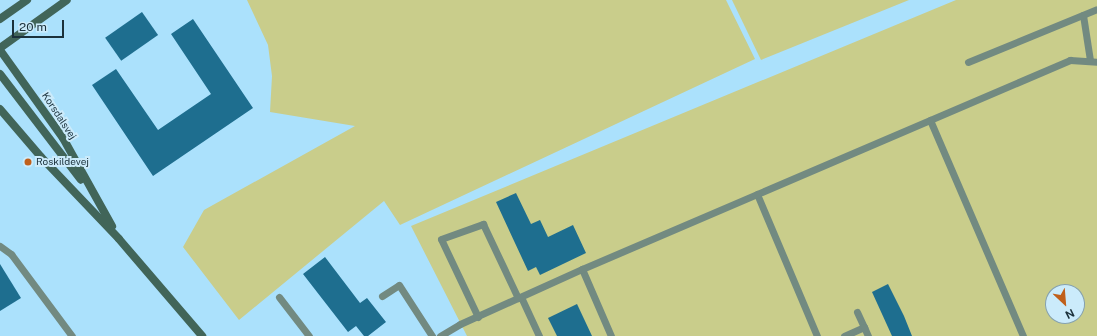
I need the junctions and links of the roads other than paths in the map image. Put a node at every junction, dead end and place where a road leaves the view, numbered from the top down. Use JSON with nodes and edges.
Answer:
{"nodes":[{"id":1,"x":27,"y":0,"type":"edge"},
{"id":2,"x":67,"y":0,"type":"edge"},
{"id":3,"x":1097,"y":9,"type":"edge"},
{"id":4,"x":1083,"y":15,"type":"junction"},
{"id":5,"x":0,"y":19,"type":"edge"},
{"id":6,"x":0,"y":49,"type":"edge"},
{"id":7,"x":1094,"y":61,"type":"edge"},
{"id":8,"x":968,"y":62,"type":"dead end"},
{"id":9,"x":0,"y":74,"type":"edge"},
{"id":10,"x":0,"y":109,"type":"edge"},
{"id":11,"x":930,"y":120,"type":"junction"},
{"id":12,"x":757,"y":194,"type":"junction"},
{"id":13,"x":96,"y":200,"type":"junction"},
{"id":14,"x":119,"y":239,"type":"junction"},
{"id":15,"x":0,"y":246,"type":"edge"},
{"id":16,"x":582,"y":270,"type":"junction"},
{"id":17,"x":382,"y":296,"type":"dead end"},
{"id":18,"x":279,"y":297,"type":"dead end"},
{"id":19,"x":520,"y":298,"type":"junction"},
{"id":20,"x":857,"y":312,"type":"dead end"},
{"id":21,"x":478,"y":317,"type":"junction"},
{"id":22,"x":864,"y":327,"type":"junction"},
{"id":23,"x":72,"y":336,"type":"edge"},
{"id":24,"x":202,"y":336,"type":"edge"},
{"id":25,"x":310,"y":336,"type":"edge"},
{"id":26,"x":432,"y":336,"type":"edge"},
{"id":27,"x":440,"y":336,"type":"edge"},
{"id":28,"x":539,"y":336,"type":"edge"},
{"id":29,"x":611,"y":336,"type":"edge"},
{"id":30,"x":817,"y":336,"type":"edge"},
{"id":31,"x":844,"y":336,"type":"edge"},
{"id":32,"x":868,"y":336,"type":"edge"},
{"id":33,"x":1023,"y":336,"type":"edge"}],
"edges":[{"from":1,"to":5,"type":"street"},
{"from":2,"to":6,"type":"street"},
{"from":3,"to":4,"type":"lane"},
{"from":4,"to":7,"type":"lane"},
{"from":4,"to":8,"type":"lane"},
{"from":6,"to":13,"type":"street","name":"Korsdalsvej"},
{"from":7,"to":11,"type":"lane"},
{"from":9,"to":13,"type":"street"},
{"from":10,"to":14,"type":"street","name":"Korsdalsvej"},
{"from":11,"to":12,"type":"lane"},
{"from":11,"to":33,"type":"lane"},
{"from":12,"to":16,"type":"lane"},
{"from":12,"to":30,"type":"lane"},
{"from":13,"to":14,"type":"street","name":"Korsdalsvej"},
{"from":14,"to":24,"type":"street","name":"Korsdalsvej"},
{"from":15,"to":23,"type":"lane"},
{"from":16,"to":19,"type":"lane"},
{"from":16,"to":29,"type":"lane"},
{"from":17,"to":26,"type":"lane"},
{"from":18,"to":25,"type":"lane"},
{"from":19,"to":21,"type":"lane"},
{"from":19,"to":21,"type":"lane"},
{"from":19,"to":28,"type":"lane"},
{"from":20,"to":22,"type":"lane"},
{"from":21,"to":27,"type":"lane"},
{"from":22,"to":31,"type":"lane"},
{"from":22,"to":32,"type":"lane"}]}
